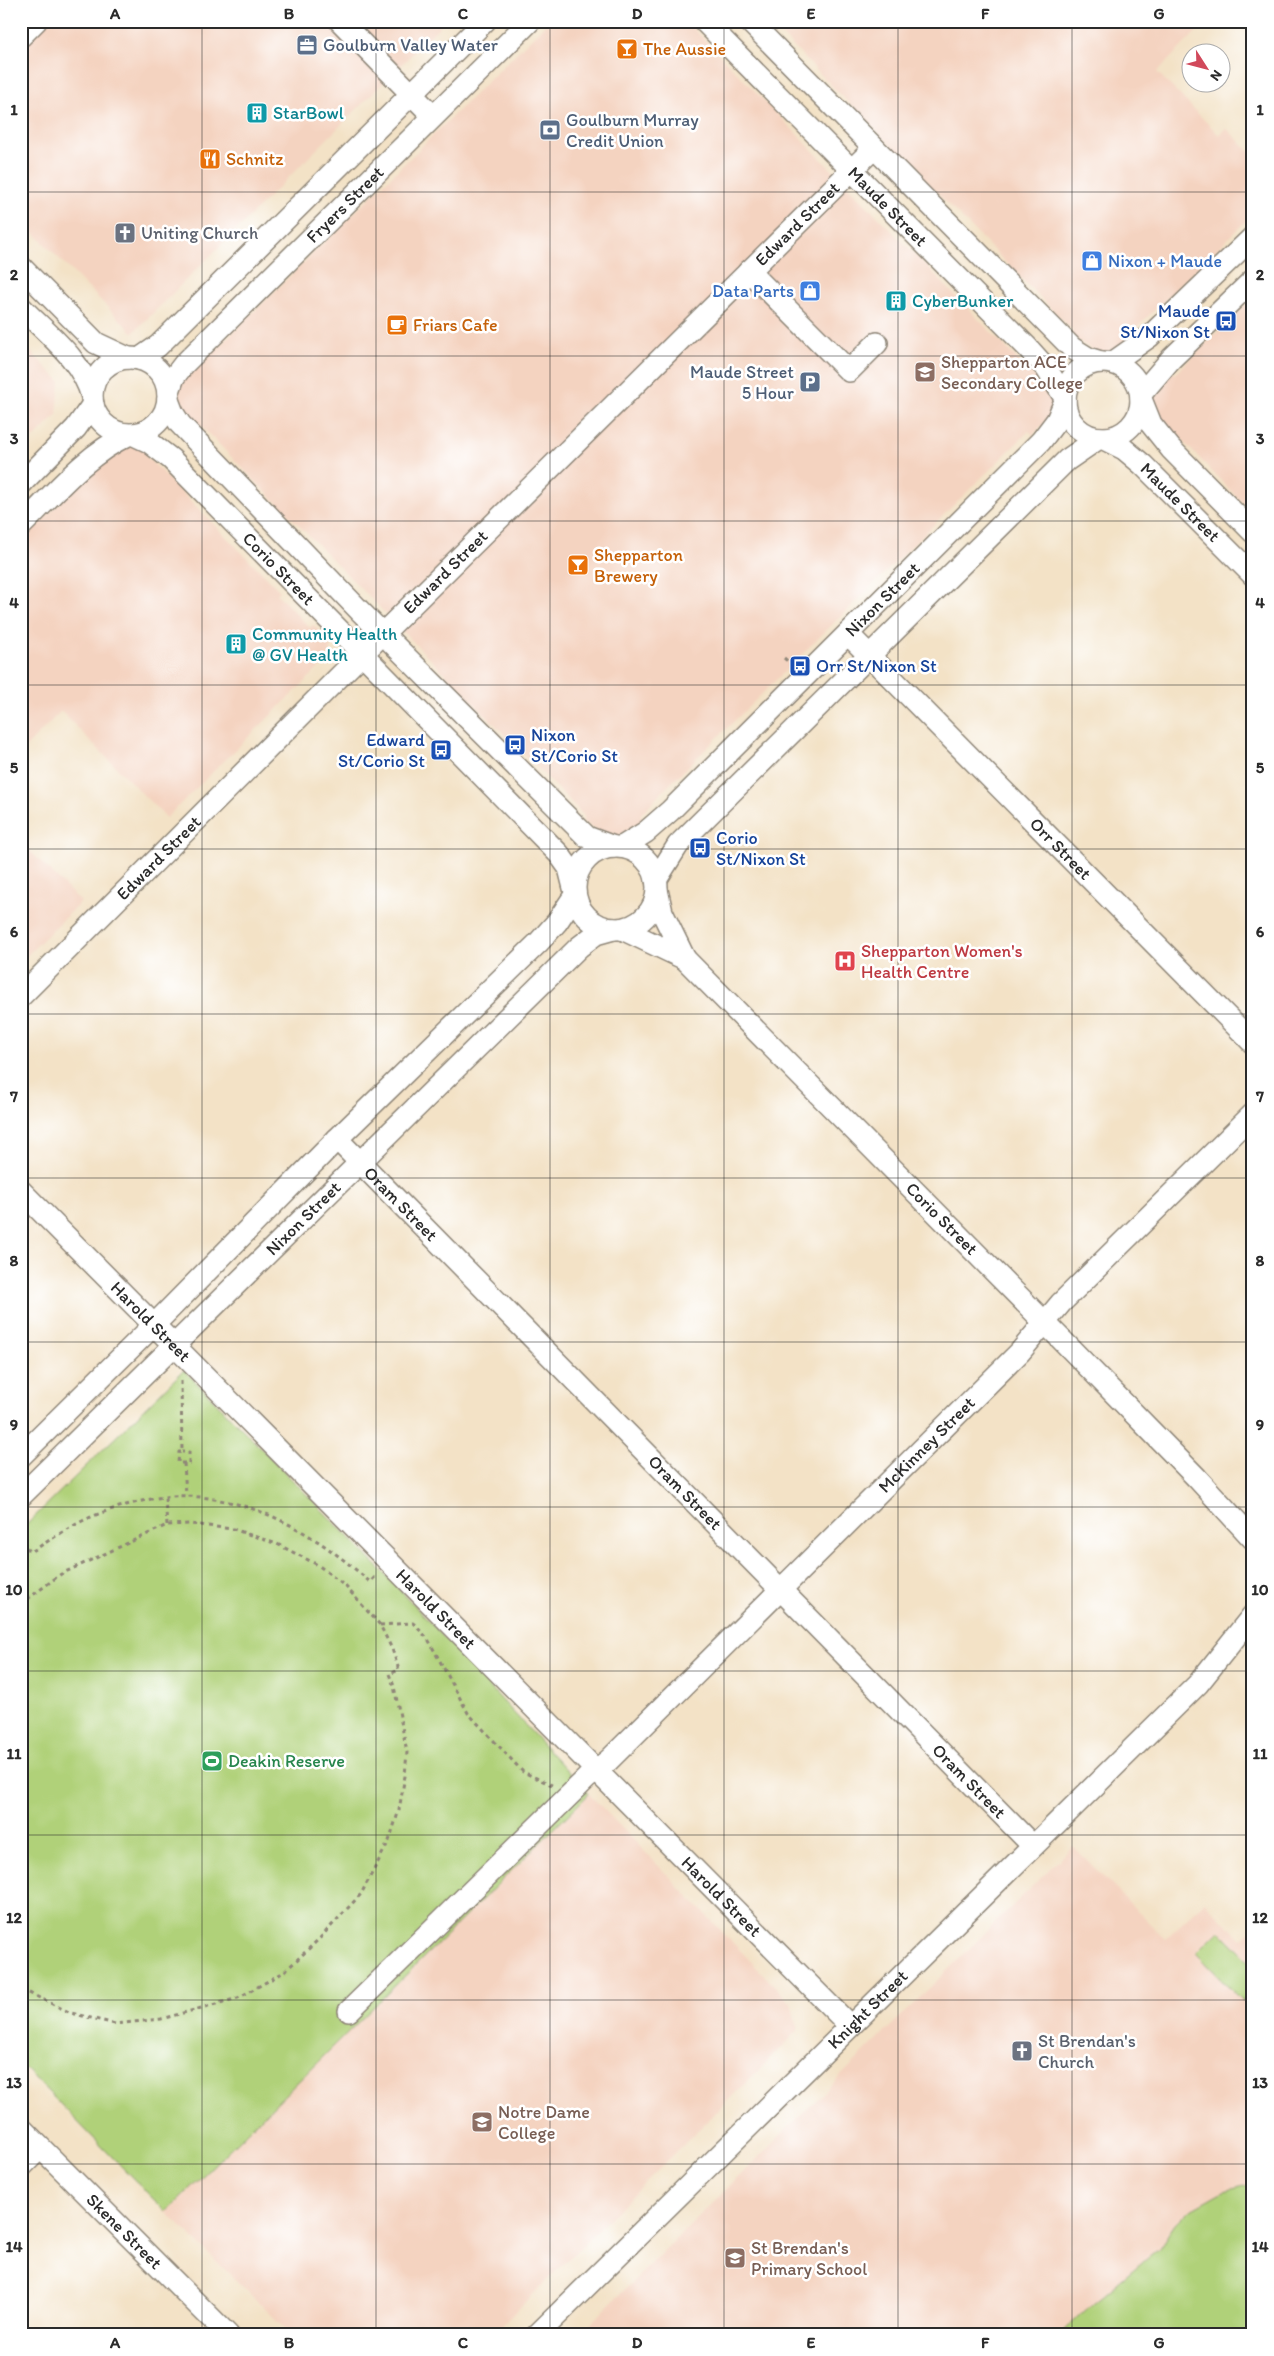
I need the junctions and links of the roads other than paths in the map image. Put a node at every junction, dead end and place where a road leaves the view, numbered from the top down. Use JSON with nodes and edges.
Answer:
{"nodes":[{"id":1,"x":36,"y":21,"type":"edge"},
{"id":2,"x":340,"y":21,"type":"edge"},
{"id":3,"x":485,"y":21,"type":"edge"},
{"id":4,"x":530,"y":21,"type":"edge"},
{"id":5,"x":704,"y":21,"type":"edge"},
{"id":6,"x":749,"y":21,"type":"edge"},
{"id":7,"x":21,"y":36,"type":"edge"},
{"id":8,"x":411,"y":94,"type":"junction"},
{"id":9,"x":433,"y":116,"type":"junction"},
{"id":10,"x":874,"y":148,"type":"junction"},
{"id":11,"x":852,"y":170,"type":"junction"},
{"id":12,"x":1253,"y":237,"type":"edge"},
{"id":13,"x":21,"y":267,"type":"edge"},
{"id":14,"x":749,"y":271,"type":"junction"},
{"id":15,"x":1253,"y":280,"type":"edge"},
{"id":16,"x":21,"y":307,"type":"edge"},
{"id":17,"x":877,"y":343,"type":"dead end"},
{"id":18,"x":133,"y":358,"type":"junction"},
{"id":19,"x":1106,"y":363,"type":"junction"},
{"id":20,"x":168,"y":397,"type":"junction"},
{"id":21,"x":1141,"y":397,"type":"junction"},
{"id":22,"x":1065,"y":400,"type":"junction"},
{"id":23,"x":92,"y":401,"type":"junction"},
{"id":24,"x":131,"y":435,"type":"junction"},
{"id":25,"x":1101,"y":438,"type":"junction"},
{"id":26,"x":21,"y":484,"type":"edge"},
{"id":27,"x":21,"y":526,"type":"edge"},
{"id":28,"x":1253,"y":532,"type":"edge"},
{"id":29,"x":1248,"y":561,"type":"edge"},
{"id":30,"x":383,"y":633,"type":"junction"},
{"id":31,"x":848,"y":634,"type":"junction"},
{"id":32,"x":362,"y":654,"type":"junction"},
{"id":33,"x":870,"y":656,"type":"junction"},
{"id":34,"x":618,"y":847,"type":"junction"},
{"id":35,"x":656,"y":885,"type":"junction"},
{"id":36,"x":575,"y":892,"type":"junction"},
{"id":37,"x":618,"y":929,"type":"junction"},
{"id":38,"x":685,"y":959,"type":"junction"},
{"id":39,"x":21,"y":996,"type":"edge"},
{"id":40,"x":1253,"y":1043,"type":"edge"},
{"id":41,"x":1253,"y":1114,"type":"edge"},
{"id":42,"x":337,"y":1138,"type":"junction"},
{"id":43,"x":361,"y":1163,"type":"junction"},
{"id":44,"x":21,"y":1191,"type":"edge"},
{"id":45,"x":1045,"y":1323,"type":"junction"},
{"id":46,"x":154,"y":1325,"type":"junction"},
{"id":47,"x":174,"y":1345,"type":"junction"},
{"id":48,"x":21,"y":1456,"type":"edge"},
{"id":49,"x":1197,"y":1478,"type":"junction"},
{"id":50,"x":21,"y":1496,"type":"edge"},
{"id":51,"x":1253,"y":1516,"type":"edge"},
{"id":52,"x":1253,"y":1539,"type":"edge"},
{"id":53,"x":781,"y":1589,"type":"junction"},
{"id":54,"x":1253,"y":1615,"type":"edge"},
{"id":55,"x":1253,"y":1639,"type":"edge"},
{"id":56,"x":1198,"y":1684,"type":"junction"},
{"id":57,"x":597,"y":1771,"type":"junction"},
{"id":58,"x":1033,"y":1846,"type":"junction"},
{"id":59,"x":349,"y":2011,"type":"dead end"},
{"id":60,"x":850,"y":2026,"type":"junction"},
{"id":61,"x":21,"y":2128,"type":"edge"},
{"id":62,"x":40,"y":2148,"type":"junction"},
{"id":63,"x":21,"y":2166,"type":"edge"},
{"id":64,"x":228,"y":2335,"type":"edge"},
{"id":65,"x":537,"y":2335,"type":"edge"}],
"edges":[{"from":1,"to":7,"type":"street"},
{"from":2,"to":8,"type":"street"},
{"from":3,"to":8,"type":"street","name":"Fryers Street"},
{"from":4,"to":9,"type":"street","name":"Fryers Street"},
{"from":5,"to":11,"type":"street","name":"Maude Street"},
{"from":6,"to":10,"type":"street","name":"Maude Street"},
{"from":8,"to":9,"type":"street"},
{"from":8,"to":18,"type":"street","name":"Fryers Street"},
{"from":9,"to":20,"type":"street","name":"Fryers Street"},
{"from":10,"to":11,"type":"street","name":"Edward Street"},
{"from":10,"to":19,"type":"street","name":"Maude Street"},
{"from":11,"to":14,"type":"street","name":"Edward Street"},
{"from":11,"to":22,"type":"street","name":"Maude Street"},
{"from":12,"to":19,"type":"street"},
{"from":13,"to":18,"type":"street"},
{"from":14,"to":17,"type":"street"},
{"from":14,"to":30,"type":"street","name":"Edward Street"},
{"from":15,"to":21,"type":"street"},
{"from":16,"to":23,"type":"street"},
{"from":18,"to":20,"type":"street"},
{"from":18,"to":23,"type":"street"},
{"from":19,"to":21,"type":"street"},
{"from":19,"to":22,"type":"street"},
{"from":20,"to":24,"type":"street"},
{"from":20,"to":30,"type":"street","name":"Corio Street"},
{"from":21,"to":25,"type":"street"},
{"from":21,"to":28,"type":"street","name":"Maude Street"},
{"from":22,"to":25,"type":"street"},
{"from":22,"to":31,"type":"street","name":"Nixon Street"},
{"from":23,"to":24,"type":"street"},
{"from":23,"to":26,"type":"street"},
{"from":24,"to":27,"type":"street"},
{"from":24,"to":32,"type":"street","name":"Corio Street"},
{"from":25,"to":29,"type":"street","name":"Maude Street"},
{"from":25,"to":33,"type":"street","name":"Nixon Street"},
{"from":30,"to":32,"type":"street","name":"Edward Street"},
{"from":30,"to":34,"type":"street","name":"Corio Street"},
{"from":31,"to":33,"type":"street","name":"Orr Street"},
{"from":31,"to":34,"type":"street","name":"Nixon Street"},
{"from":32,"to":36,"type":"street","name":"Corio Street"},
{"from":32,"to":39,"type":"street","name":"Edward Street"},
{"from":33,"to":35,"type":"street","name":"Nixon Street"},
{"from":33,"to":40,"type":"street","name":"Orr Street"},
{"from":34,"to":35,"type":"street"},
{"from":34,"to":36,"type":"street"},
{"from":35,"to":37,"type":"street"},
{"from":35,"to":38,"type":"street","name":"Corio Street"},
{"from":36,"to":37,"type":"street"},
{"from":36,"to":42,"type":"street","name":"Nixon Street"},
{"from":37,"to":38,"type":"street","name":"Corio Street"},
{"from":37,"to":43,"type":"street","name":"Nixon Street"},
{"from":38,"to":45,"type":"street","name":"Corio Street"},
{"from":41,"to":45,"type":"street","name":"McKinney Street"},
{"from":42,"to":43,"type":"street","name":"Oram Street"},
{"from":42,"to":46,"type":"street","name":"Nixon Street"},
{"from":43,"to":47,"type":"street","name":"Nixon Street"},
{"from":43,"to":53,"type":"street","name":"Oram Street"},
{"from":44,"to":46,"type":"street","name":"Harold Street"},
{"from":45,"to":49,"type":"street","name":"Corio Street"},
{"from":45,"to":53,"type":"street","name":"McKinney Street"},
{"from":46,"to":47,"type":"street","name":"Harold Street"},
{"from":46,"to":48,"type":"street","name":"Nixon Street"},
{"from":47,"to":50,"type":"street","name":"Nixon Street"},
{"from":47,"to":57,"type":"street","name":"Harold Street"},
{"from":49,"to":51,"type":"street","name":"Corio Street"},
{"from":49,"to":52,"type":"street","name":"Corio Street"},
{"from":53,"to":57,"type":"street","name":"McKinney Street"},
{"from":53,"to":58,"type":"street","name":"Oram Street"},
{"from":54,"to":56,"type":"street","name":"Knight Street"},
{"from":55,"to":56,"type":"street","name":"Knight Street"},
{"from":56,"to":58,"type":"street","name":"Knight Street"},
{"from":57,"to":59,"type":"street","name":"McKinney Street"},
{"from":57,"to":60,"type":"street","name":"Harold Street"},
{"from":58,"to":60,"type":"street","name":"Knight Street"},
{"from":60,"to":65,"type":"street","name":"Knight Street"},
{"from":61,"to":62,"type":"street","name":"Skene Street"},
{"from":62,"to":63,"type":"street"},
{"from":62,"to":64,"type":"street","name":"Skene Street"}]}
